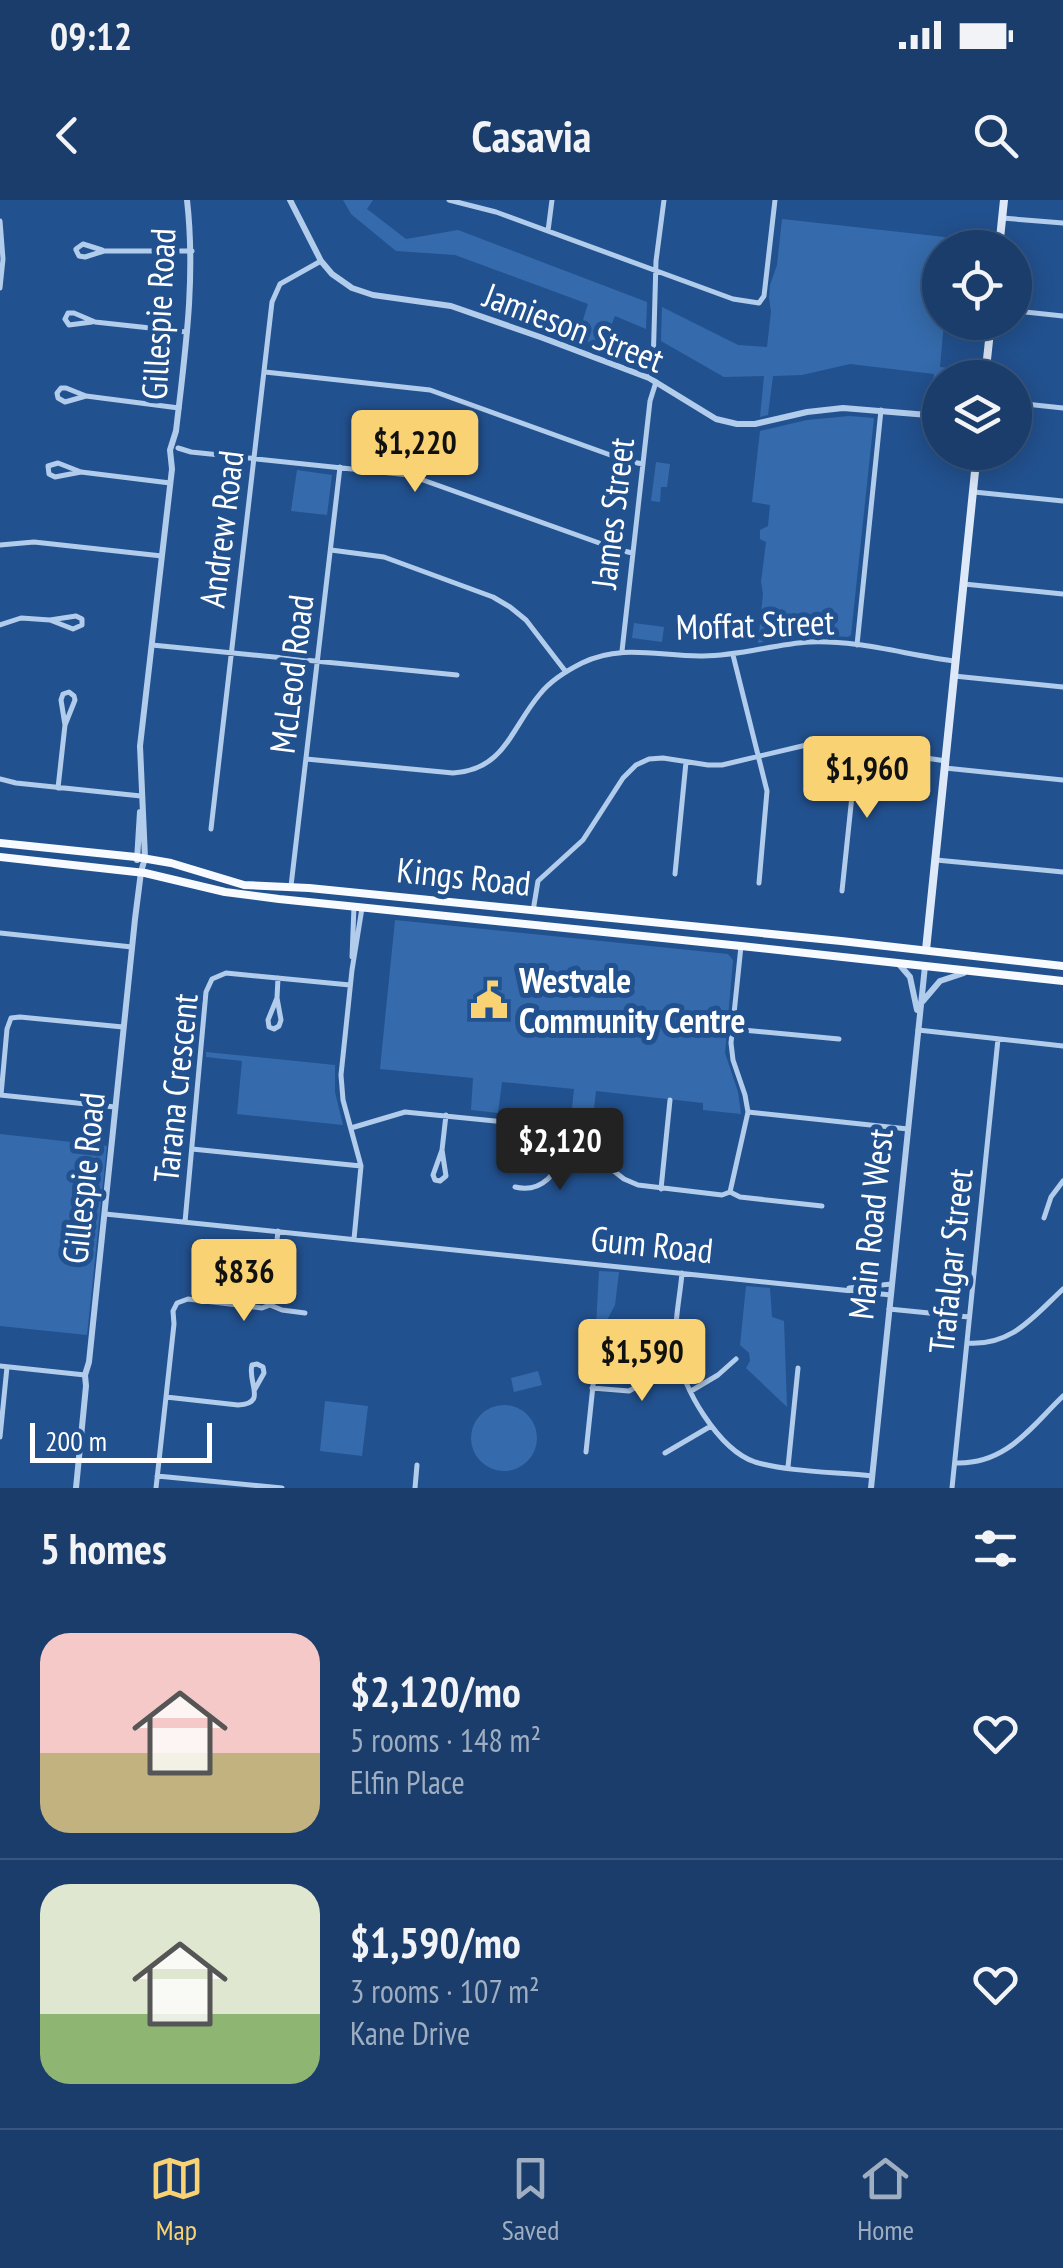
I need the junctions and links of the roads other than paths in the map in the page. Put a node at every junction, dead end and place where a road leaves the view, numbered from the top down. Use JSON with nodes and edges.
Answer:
{"nodes":[{"id":1,"x":187,"y":200,"type":"edge"},
{"id":2,"x":290,"y":200,"type":"edge"},
{"id":3,"x":451,"y":200,"type":"edge"},
{"id":4,"x":552,"y":200,"type":"edge"},
{"id":5,"x":664,"y":200,"type":"edge"},
{"id":6,"x":775,"y":200,"type":"edge"},
{"id":7,"x":1004,"y":200,"type":"edge"},
{"id":8,"x":1002,"y":218,"type":"junction"},
{"id":9,"x":0,"y":221,"type":"edge"},
{"id":10,"x":1063,"y":224,"type":"edge"},
{"id":11,"x":1001,"y":230,"type":"edge"},
{"id":12,"x":548,"y":231,"type":"junction"},
{"id":13,"x":104,"y":251,"type":"junction"},
{"id":14,"x":192,"y":251,"type":"junction"},
{"id":15,"x":321,"y":261,"type":"junction"},
{"id":16,"x":656,"y":271,"type":"junction"},
{"id":17,"x":0,"y":288,"type":"edge"},
{"id":18,"x":1032,"y":313,"type":"edge"},
{"id":19,"x":1063,"y":316,"type":"edge"},
{"id":20,"x":95,"y":322,"type":"junction"},
{"id":21,"x":187,"y":332,"type":"junction"},
{"id":22,"x":265,"y":372,"type":"junction"},
{"id":23,"x":652,"y":380,"type":"junction"},
{"id":24,"x":86,"y":396,"type":"junction"},
{"id":25,"x":1032,"y":405,"type":"edge"},
{"id":26,"x":179,"y":408,"type":"junction"},
{"id":27,"x":1063,"y":408,"type":"edge"},
{"id":28,"x":881,"y":410,"type":"junction"},
{"id":29,"x":922,"y":414,"type":"edge"},
{"id":30,"x":175,"y":450,"type":"junction"},
{"id":31,"x":254,"y":458,"type":"junction"},
{"id":32,"x":643,"y":464,"type":"junction"},
{"id":33,"x":340,"y":467,"type":"junction"},
{"id":34,"x":976,"y":470,"type":"edge"},
{"id":35,"x":81,"y":472,"type":"junction"},
{"id":36,"x":170,"y":482,"type":"junction"},
{"id":37,"x":974,"y":492,"type":"junction"},
{"id":38,"x":1063,"y":502,"type":"edge"},
{"id":39,"x":0,"y":545,"type":"edge"},
{"id":40,"x":330,"y":550,"type":"junction"},
{"id":41,"x":632,"y":552,"type":"junction"},
{"id":42,"x":162,"y":556,"type":"junction"},
{"id":43,"x":964,"y":584,"type":"junction"},
{"id":44,"x":1063,"y":594,"type":"edge"},
{"id":45,"x":50,"y":620,"type":"junction"},
{"id":46,"x":0,"y":625,"type":"edge"},
{"id":47,"x":152,"y":645,"type":"junction"},
{"id":48,"x":857,"y":646,"type":"junction"},
{"id":49,"x":622,"y":651,"type":"junction"},
{"id":50,"x":232,"y":653,"type":"junction"},
{"id":51,"x":733,"y":655,"type":"junction"},
{"id":52,"x":318,"y":661,"type":"junction"},
{"id":53,"x":956,"y":661,"type":"junction"},
{"id":54,"x":566,"y":672,"type":"junction"},
{"id":55,"x":457,"y":675,"type":"dead end"},
{"id":56,"x":954,"y":676,"type":"junction"},
{"id":57,"x":1063,"y":688,"type":"edge"},
{"id":58,"x":65,"y":725,"type":"junction"},
{"id":59,"x":857,"y":748,"type":"junction"},
{"id":60,"x":759,"y":756,"type":"junction"},
{"id":61,"x":306,"y":759,"type":"junction"},
{"id":62,"x":686,"y":761,"type":"junction"},
{"id":63,"x":945,"y":765,"type":"junction"},
{"id":64,"x":0,"y":779,"type":"edge"},
{"id":65,"x":1063,"y":780,"type":"edge"},
{"id":66,"x":58,"y":788,"type":"junction"},
{"id":67,"x":141,"y":796,"type":"junction"},
{"id":68,"x":212,"y":829,"type":"dead end"},
{"id":69,"x":0,"y":844,"type":"edge"},
{"id":70,"x":0,"y":857,"type":"edge"},
{"id":71,"x":141,"y":858,"type":"junction"},
{"id":72,"x":936,"y":860,"type":"junction"},
{"id":73,"x":141,"y":872,"type":"junction"},
{"id":74,"x":1063,"y":872,"type":"edge"},
{"id":75,"x":674,"y":874,"type":"dead end"},
{"id":76,"x":758,"y":883,"type":"dead end"},
{"id":77,"x":291,"y":888,"type":"junction"},
{"id":78,"x":842,"y":891,"type":"dead end"},
{"id":79,"x":358,"y":893,"type":"junction"},
{"id":80,"x":358,"y":908,"type":"junction"},
{"id":81,"x":533,"y":911,"type":"junction"},
{"id":82,"x":532,"y":924,"type":"junction"},
{"id":83,"x":742,"y":932,"type":"junction"},
{"id":84,"x":0,"y":933,"type":"edge"},
{"id":85,"x":132,"y":946,"type":"junction"},
{"id":86,"x":741,"y":946,"type":"junction"},
{"id":87,"x":926,"y":950,"type":"junction"},
{"id":88,"x":898,"y":963,"type":"junction"},
{"id":89,"x":925,"y":966,"type":"junction"},
{"id":90,"x":1063,"y":966,"type":"edge"},
{"id":91,"x":970,"y":971,"type":"junction"},
{"id":92,"x":278,"y":978,"type":"junction"},
{"id":93,"x":1063,"y":981,"type":"edge"},
{"id":94,"x":350,"y":986,"type":"junction"},
{"id":95,"x":276,"y":998,"type":"junction"},
{"id":96,"x":920,"y":1006,"type":"junction"},
{"id":97,"x":918,"y":1026,"type":"junction"},
{"id":98,"x":124,"y":1028,"type":"junction"},
{"id":99,"x":732,"y":1028,"type":"junction"},
{"id":100,"x":839,"y":1039,"type":"dead end"},
{"id":101,"x":998,"y":1039,"type":"junction"},
{"id":102,"x":1063,"y":1046,"type":"edge"},
{"id":103,"x":0,"y":1095,"type":"edge"},
{"id":104,"x":670,"y":1100,"type":"dead end"},
{"id":105,"x":116,"y":1107,"type":"junction"},
{"id":106,"x":748,"y":1112,"type":"junction"},
{"id":107,"x":446,"y":1115,"type":"junction"},
{"id":108,"x":351,"y":1128,"type":"junction"},
{"id":109,"x":908,"y":1128,"type":"junction"},
{"id":110,"x":574,"y":1140,"type":"junction"},
{"id":111,"x":192,"y":1150,"type":"junction"},
{"id":112,"x":442,"y":1150,"type":"junction"},
{"id":113,"x":361,"y":1166,"type":"junction"},
{"id":114,"x":1063,"y":1181,"type":"edge"},
{"id":115,"x":515,"y":1187,"type":"dead end"},
{"id":116,"x":661,"y":1189,"type":"junction"},
{"id":117,"x":730,"y":1192,"type":"junction"},
{"id":118,"x":822,"y":1206,"type":"dead end"},
{"id":119,"x":104,"y":1214,"type":"junction"},
{"id":120,"x":1044,"y":1218,"type":"dead end"},
{"id":121,"x":185,"y":1222,"type":"junction"},
{"id":122,"x":278,"y":1231,"type":"junction"},
{"id":123,"x":354,"y":1239,"type":"junction"},
{"id":124,"x":682,"y":1272,"type":"junction"},
{"id":125,"x":892,"y":1284,"type":"junction"},
{"id":126,"x":836,"y":1288,"type":"junction"},
{"id":127,"x":1063,"y":1288,"type":"edge"},
{"id":128,"x":890,"y":1295,"type":"junction"},
{"id":129,"x":270,"y":1305,"type":"junction"},
{"id":130,"x":889,"y":1308,"type":"junction"},
{"id":131,"x":304,"y":1313,"type":"dead end"},
{"id":132,"x":969,"y":1317,"type":"junction"},
{"id":133,"x":598,"y":1338,"type":"dead end"},
{"id":134,"x":966,"y":1342,"type":"junction"},
{"id":135,"x":736,"y":1359,"type":"dead end"},
{"id":136,"x":679,"y":1364,"type":"junction"},
{"id":137,"x":4,"y":1367,"type":"edge"},
{"id":138,"x":798,"y":1368,"type":"dead end"},
{"id":139,"x":85,"y":1375,"type":"junction"},
{"id":140,"x":592,"y":1388,"type":"junction"},
{"id":141,"x":255,"y":1389,"type":"dead end"},
{"id":142,"x":691,"y":1391,"type":"junction"},
{"id":143,"x":1063,"y":1396,"type":"edge"},
{"id":144,"x":166,"y":1397,"type":"junction"},
{"id":145,"x":711,"y":1426,"type":"junction"},
{"id":146,"x":0,"y":1437,"type":"edge"},
{"id":147,"x":586,"y":1452,"type":"dead end"},
{"id":148,"x":665,"y":1453,"type":"dead end"},
{"id":149,"x":954,"y":1462,"type":"junction"},
{"id":150,"x":417,"y":1465,"type":"dead end"},
{"id":151,"x":788,"y":1467,"type":"junction"},
{"id":152,"x":158,"y":1476,"type":"junction"},
{"id":153,"x":872,"y":1476,"type":"junction"},
{"id":154,"x":230,"y":1485,"type":"edge"},
{"id":155,"x":76,"y":1488,"type":"edge"},
{"id":156,"x":156,"y":1488,"type":"edge"},
{"id":157,"x":282,"y":1488,"type":"edge"},
{"id":158,"x":415,"y":1488,"type":"edge"},
{"id":159,"x":870,"y":1488,"type":"edge"},
{"id":160,"x":952,"y":1488,"type":"edge"}],
"edges":[{"from":1,"to":14,"type":"street","name":"Gillespie Road"},
{"from":2,"to":15,"type":"street","name":"Jamieson Street"},
{"from":3,"to":12,"type":"street"},
{"from":4,"to":12,"type":"street"},
{"from":5,"to":16,"type":"street","name":"James Street"},
{"from":6,"to":16,"type":"street"},
{"from":7,"to":8,"type":"main road"},
{"from":8,"to":10,"type":"street"},
{"from":8,"to":11,"type":"main road"},
{"from":9,"to":17,"type":"street"},
{"from":12,"to":16,"type":"street"},
{"from":13,"to":13,"type":"street"},
{"from":13,"to":14,"type":"street"},
{"from":14,"to":21,"type":"street","name":"Gillespie Road"},
{"from":15,"to":22,"type":"street","name":"Andrew Road"},
{"from":15,"to":23,"type":"street","name":"Jamieson Street"},
{"from":16,"to":23,"type":"street","name":"James Street"},
{"from":18,"to":19,"type":"street"},
{"from":20,"to":20,"type":"street"},
{"from":20,"to":21,"type":"street"},
{"from":21,"to":26,"type":"street","name":"Gillespie Road"},
{"from":22,"to":31,"type":"street","name":"Andrew Road"},
{"from":22,"to":32,"type":"street"},
{"from":23,"to":28,"type":"street","name":"Jamieson Street"},
{"from":23,"to":32,"type":"street","name":"James Street"},
{"from":24,"to":24,"type":"street"},
{"from":24,"to":26,"type":"street"},
{"from":25,"to":27,"type":"street"},
{"from":26,"to":30,"type":"street","name":"Gillespie Road"},
{"from":28,"to":29,"type":"street","name":"Jamieson Street"},
{"from":28,"to":48,"type":"street"},
{"from":30,"to":31,"type":"street"},
{"from":30,"to":36,"type":"street","name":"Gillespie Road"},
{"from":31,"to":33,"type":"street"},
{"from":31,"to":50,"type":"street","name":"Andrew Road"},
{"from":32,"to":41,"type":"street","name":"James Street"},
{"from":33,"to":40,"type":"street","name":"McLeod Road"},
{"from":33,"to":41,"type":"street"},
{"from":34,"to":37,"type":"main road"},
{"from":35,"to":35,"type":"street"},
{"from":35,"to":36,"type":"street"},
{"from":36,"to":42,"type":"street","name":"Gillespie Road"},
{"from":37,"to":38,"type":"street"},
{"from":37,"to":43,"type":"main road"},
{"from":39,"to":42,"type":"street"},
{"from":40,"to":52,"type":"street","name":"McLeod Road"},
{"from":40,"to":54,"type":"street"},
{"from":41,"to":49,"type":"street","name":"James Street"},
{"from":42,"to":47,"type":"street","name":"Gillespie Road"},
{"from":43,"to":44,"type":"street"},
{"from":43,"to":53,"type":"main road"},
{"from":45,"to":45,"type":"street"},
{"from":45,"to":46,"type":"street"},
{"from":47,"to":50,"type":"street"},
{"from":47,"to":67,"type":"street","name":"Gillespie Road"},
{"from":48,"to":51,"type":"street","name":"Moffat Street"},
{"from":48,"to":53,"type":"street","name":"Moffat Street"},
{"from":49,"to":51,"type":"street","name":"Moffat Street"},
{"from":49,"to":54,"type":"street","name":"Moffat Street"},
{"from":50,"to":52,"type":"street"},
{"from":50,"to":68,"type":"street","name":"Andrew Road"},
{"from":51,"to":60,"type":"street"},
{"from":52,"to":55,"type":"street"},
{"from":52,"to":61,"type":"street","name":"McLeod Road"},
{"from":53,"to":56,"type":"main road"},
{"from":54,"to":61,"type":"street","name":"Moffat Street"},
{"from":56,"to":57,"type":"street"},
{"from":56,"to":63,"type":"main road"},
{"from":58,"to":58,"type":"street"},
{"from":58,"to":66,"type":"street"},
{"from":59,"to":60,"type":"street"},
{"from":59,"to":63,"type":"street"},
{"from":59,"to":78,"type":"street"},
{"from":60,"to":62,"type":"street"},
{"from":60,"to":76,"type":"street"},
{"from":61,"to":77,"type":"street","name":"McLeod Road"},
{"from":62,"to":75,"type":"street"},
{"from":62,"to":81,"type":"street"},
{"from":63,"to":65,"type":"street"},
{"from":63,"to":72,"type":"main road"},
{"from":64,"to":66,"type":"street"},
{"from":66,"to":67,"type":"street"},
{"from":67,"to":71,"type":"street","name":"Gillespie Road"},
{"from":69,"to":71,"type":"main road","name":"Kings Road"},
{"from":70,"to":73,"type":"main road","name":"Kings Road"},
{"from":71,"to":73,"type":"street","name":"Gillespie Road"},
{"from":71,"to":77,"type":"main road","name":"Kings Road"},
{"from":72,"to":74,"type":"street"},
{"from":72,"to":87,"type":"main road"},
{"from":73,"to":80,"type":"main road","name":"Kings Road"},
{"from":73,"to":85,"type":"street","name":"Gillespie Road"},
{"from":77,"to":79,"type":"main road","name":"Kings Road"},
{"from":79,"to":80,"type":"main road"},
{"from":79,"to":81,"type":"main road","name":"Kings Road"},
{"from":80,"to":82,"type":"main road","name":"Kings Road"},
{"from":80,"to":94,"type":"street"},
{"from":81,"to":82,"type":"main road"},
{"from":81,"to":83,"type":"main road","name":"Kings Road"},
{"from":82,"to":86,"type":"main road","name":"Kings Road"},
{"from":83,"to":86,"type":"main road"},
{"from":83,"to":87,"type":"main road","name":"Kings Road"},
{"from":84,"to":85,"type":"street"},
{"from":85,"to":98,"type":"street","name":"Gillespie Road"},
{"from":86,"to":88,"type":"main road","name":"Kings Road"},
{"from":86,"to":99,"type":"street"},
{"from":87,"to":89,"type":"main road"},
{"from":87,"to":90,"type":"main road","name":"Kings Road"},
{"from":88,"to":89,"type":"main road","name":"Kings Road"},
{"from":88,"to":97,"type":"street"},
{"from":89,"to":91,"type":"main road","name":"Kings Road"},
{"from":89,"to":96,"type":"street","name":"Main Road West"},
{"from":91,"to":93,"type":"main road","name":"Kings Road"},
{"from":91,"to":96,"type":"street"},
{"from":92,"to":94,"type":"street","name":"Tarana Crescent"},
{"from":92,"to":95,"type":"street"},
{"from":92,"to":111,"type":"street","name":"Tarana Crescent"},
{"from":94,"to":108,"type":"street"},
{"from":95,"to":95,"type":"street"},
{"from":96,"to":97,"type":"street","name":"Main Road West"},
{"from":97,"to":101,"type":"street"},
{"from":97,"to":109,"type":"street","name":"Main Road West"},
{"from":98,"to":103,"type":"street"},
{"from":98,"to":105,"type":"street","name":"Gillespie Road"},
{"from":99,"to":100,"type":"street"},
{"from":99,"to":106,"type":"street"},
{"from":101,"to":102,"type":"street"},
{"from":101,"to":132,"type":"street","name":"Trafalgar Street"},
{"from":103,"to":105,"type":"street"},
{"from":104,"to":116,"type":"street"},
{"from":105,"to":119,"type":"street","name":"Gillespie Road"},
{"from":106,"to":109,"type":"street"},
{"from":106,"to":117,"type":"street"},
{"from":107,"to":108,"type":"street"},
{"from":107,"to":110,"type":"street"},
{"from":107,"to":112,"type":"street"},
{"from":108,"to":113,"type":"street"},
{"from":109,"to":125,"type":"street","name":"Main Road West"},
{"from":110,"to":115,"type":"street"},
{"from":110,"to":116,"type":"street"},
{"from":111,"to":113,"type":"street"},
{"from":111,"to":121,"type":"street","name":"Tarana Crescent"},
{"from":112,"to":112,"type":"street"},
{"from":113,"to":123,"type":"street"},
{"from":114,"to":120,"type":"street"},
{"from":116,"to":117,"type":"street"},
{"from":117,"to":118,"type":"street"},
{"from":119,"to":121,"type":"street","name":"Gum Road"},
{"from":119,"to":139,"type":"street","name":"Gillespie Road"},
{"from":121,"to":122,"type":"street","name":"Gum Road"},
{"from":122,"to":123,"type":"street","name":"Gum Road"},
{"from":122,"to":129,"type":"street"},
{"from":123,"to":124,"type":"street","name":"Gum Road"},
{"from":124,"to":126,"type":"street","name":"Gum Road"},
{"from":124,"to":136,"type":"street"},
{"from":125,"to":126,"type":"street","name":"Gum Road"},
{"from":125,"to":128,"type":"street","name":"Main Road West"},
{"from":126,"to":128,"type":"street","name":"Gum Road"},
{"from":127,"to":134,"type":"street"},
{"from":128,"to":130,"type":"street","name":"Main Road West"},
{"from":129,"to":131,"type":"street"},
{"from":129,"to":144,"type":"street"},
{"from":130,"to":132,"type":"street"},
{"from":130,"to":153,"type":"street","name":"Main Road West"},
{"from":132,"to":134,"type":"street","name":"Trafalgar Street"},
{"from":133,"to":140,"type":"street"},
{"from":134,"to":149,"type":"street","name":"Trafalgar Street"},
{"from":135,"to":142,"type":"street"},
{"from":136,"to":140,"type":"street"},
{"from":136,"to":142,"type":"street"},
{"from":137,"to":139,"type":"street"},
{"from":137,"to":146,"type":"street"},
{"from":138,"to":151,"type":"street"},
{"from":139,"to":155,"type":"street","name":"Gillespie Road"},
{"from":140,"to":147,"type":"street"},
{"from":141,"to":144,"type":"street"},
{"from":142,"to":145,"type":"street"},
{"from":143,"to":149,"type":"street"},
{"from":144,"to":152,"type":"street"},
{"from":145,"to":148,"type":"street"},
{"from":145,"to":151,"type":"street"},
{"from":149,"to":160,"type":"street","name":"Trafalgar Street"},
{"from":150,"to":158,"type":"street"},
{"from":151,"to":153,"type":"street"},
{"from":152,"to":154,"type":"street"},
{"from":152,"to":156,"type":"street"},
{"from":153,"to":159,"type":"street","name":"Main Road West"},
{"from":154,"to":157,"type":"street"}]}
